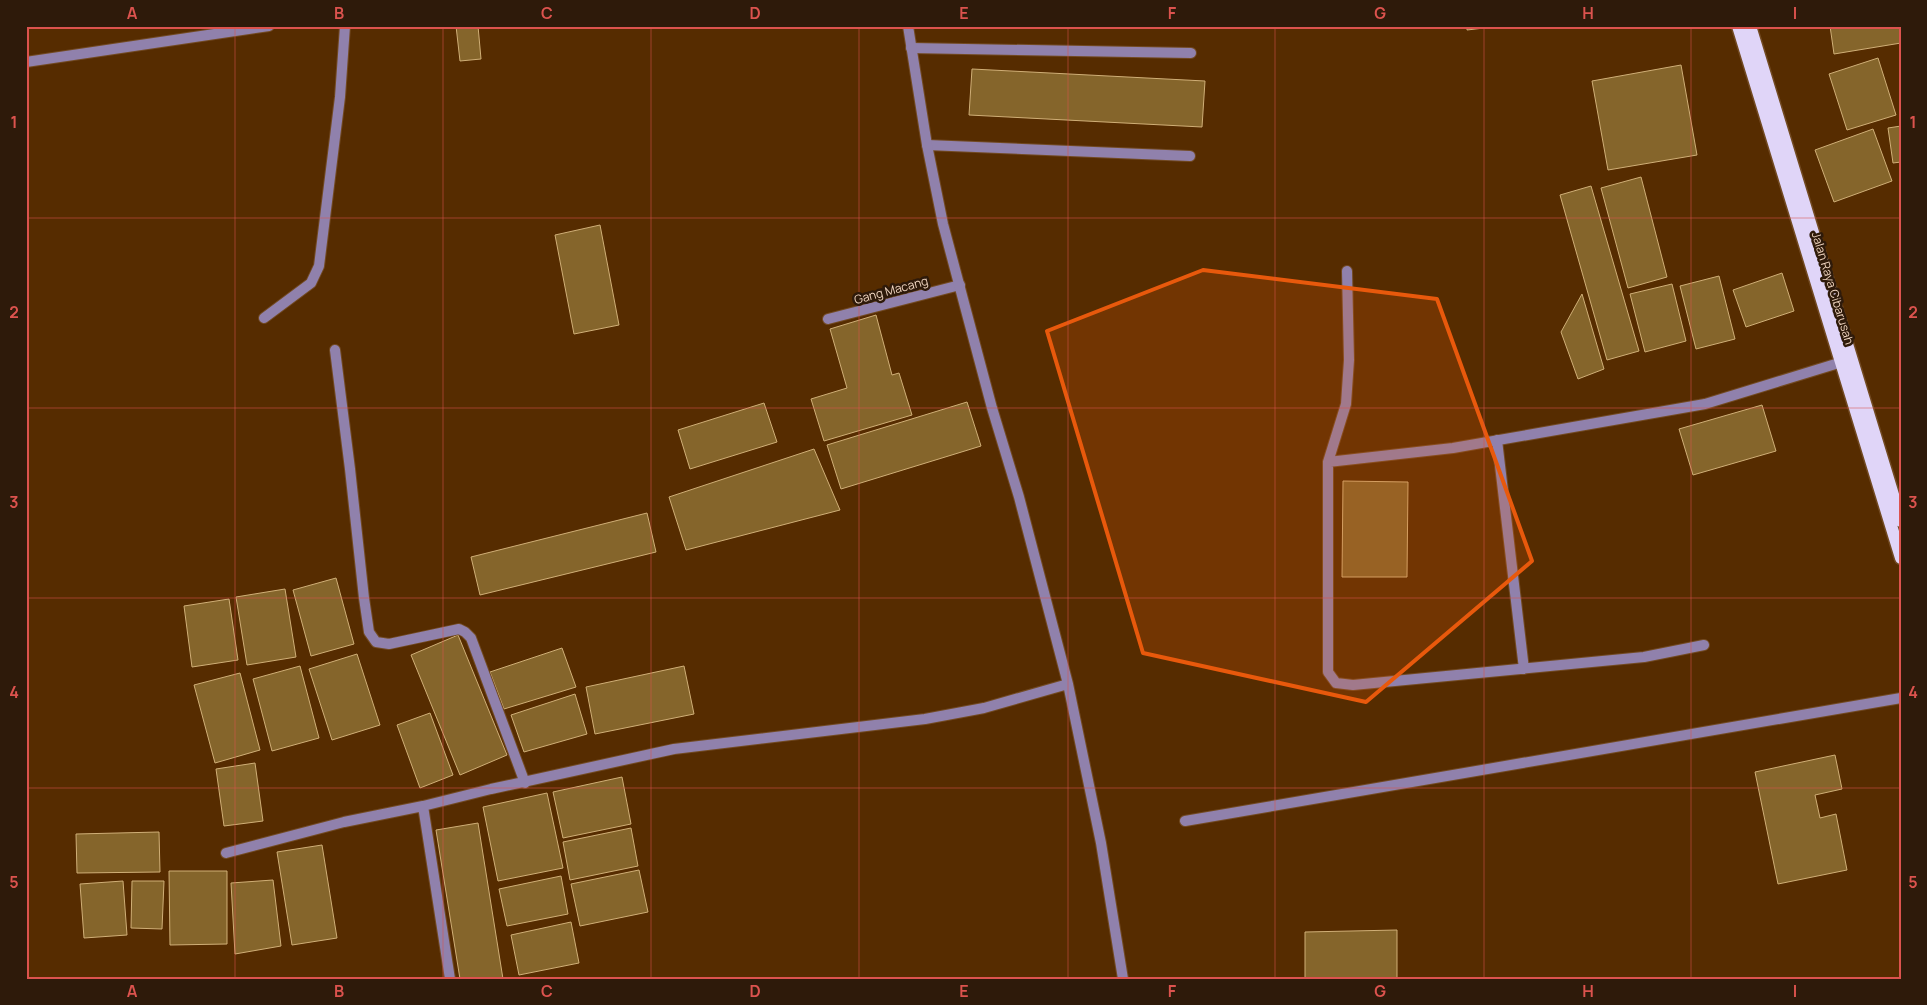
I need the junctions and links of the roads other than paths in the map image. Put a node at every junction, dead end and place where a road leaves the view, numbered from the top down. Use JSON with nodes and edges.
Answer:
{"nodes":[{"id":1,"x":269,"y":26,"type":"edge"},
{"id":2,"x":345,"y":26,"type":"edge"},
{"id":3,"x":908,"y":26,"type":"edge"},
{"id":4,"x":1738,"y":26,"type":"edge"},
{"id":5,"x":1750,"y":26,"type":"edge"},
{"id":6,"x":911,"y":48,"type":"junction"},
{"id":7,"x":1191,"y":53,"type":"dead end"},
{"id":8,"x":26,"y":62,"type":"edge"},
{"id":9,"x":927,"y":145,"type":"junction"},
{"id":10,"x":1190,"y":156,"type":"dead end"},
{"id":11,"x":1347,"y":271,"type":"dead end"},
{"id":12,"x":960,"y":285,"type":"junction"},
{"id":13,"x":264,"y":318,"type":"dead end"},
{"id":14,"x":828,"y":319,"type":"dead end"},
{"id":15,"x":335,"y":350,"type":"dead end"},
{"id":16,"x":1842,"y":362,"type":"junction"},
{"id":17,"x":1498,"y":440,"type":"junction"},
{"id":18,"x":1328,"y":462,"type":"junction"},
{"id":19,"x":1901,"y":521,"type":"edge"},
{"id":20,"x":1901,"y":558,"type":"edge"},
{"id":21,"x":1704,"y":645,"type":"dead end"},
{"id":22,"x":1524,"y":669,"type":"junction"},
{"id":23,"x":1068,"y":684,"type":"junction"},
{"id":24,"x":1901,"y":698,"type":"edge"},
{"id":25,"x":525,"y":783,"type":"junction"},
{"id":26,"x":423,"y":806,"type":"junction"},
{"id":27,"x":1185,"y":821,"type":"dead end"},
{"id":28,"x":226,"y":854,"type":"dead end"},
{"id":29,"x":450,"y":979,"type":"edge"},
{"id":30,"x":1123,"y":979,"type":"edge"}],
"edges":[{"from":1,"to":8,"type":"street"},
{"from":2,"to":13,"type":"street"},
{"from":3,"to":6,"type":"street"},
{"from":4,"to":16,"type":"main road","name":"Jalan Raya Cibarusah"},
{"from":5,"to":19,"type":"main road","name":"Jalan Raya Cibarusah"},
{"from":6,"to":7,"type":"street"},
{"from":6,"to":9,"type":"street"},
{"from":9,"to":10,"type":"street"},
{"from":9,"to":12,"type":"street"},
{"from":11,"to":18,"type":"street"},
{"from":12,"to":14,"type":"street","name":"Gang Macang"},
{"from":12,"to":23,"type":"street"},
{"from":15,"to":25,"type":"street"},
{"from":16,"to":17,"type":"street"},
{"from":16,"to":20,"type":"main road","name":"Jalan Raya Cibarusah"},
{"from":17,"to":18,"type":"street"},
{"from":17,"to":22,"type":"street"},
{"from":18,"to":22,"type":"street"},
{"from":21,"to":22,"type":"street"},
{"from":23,"to":25,"type":"street"},
{"from":23,"to":30,"type":"street"},
{"from":24,"to":27,"type":"street"},
{"from":25,"to":26,"type":"street"},
{"from":26,"to":28,"type":"street"},
{"from":26,"to":29,"type":"street"}]}
